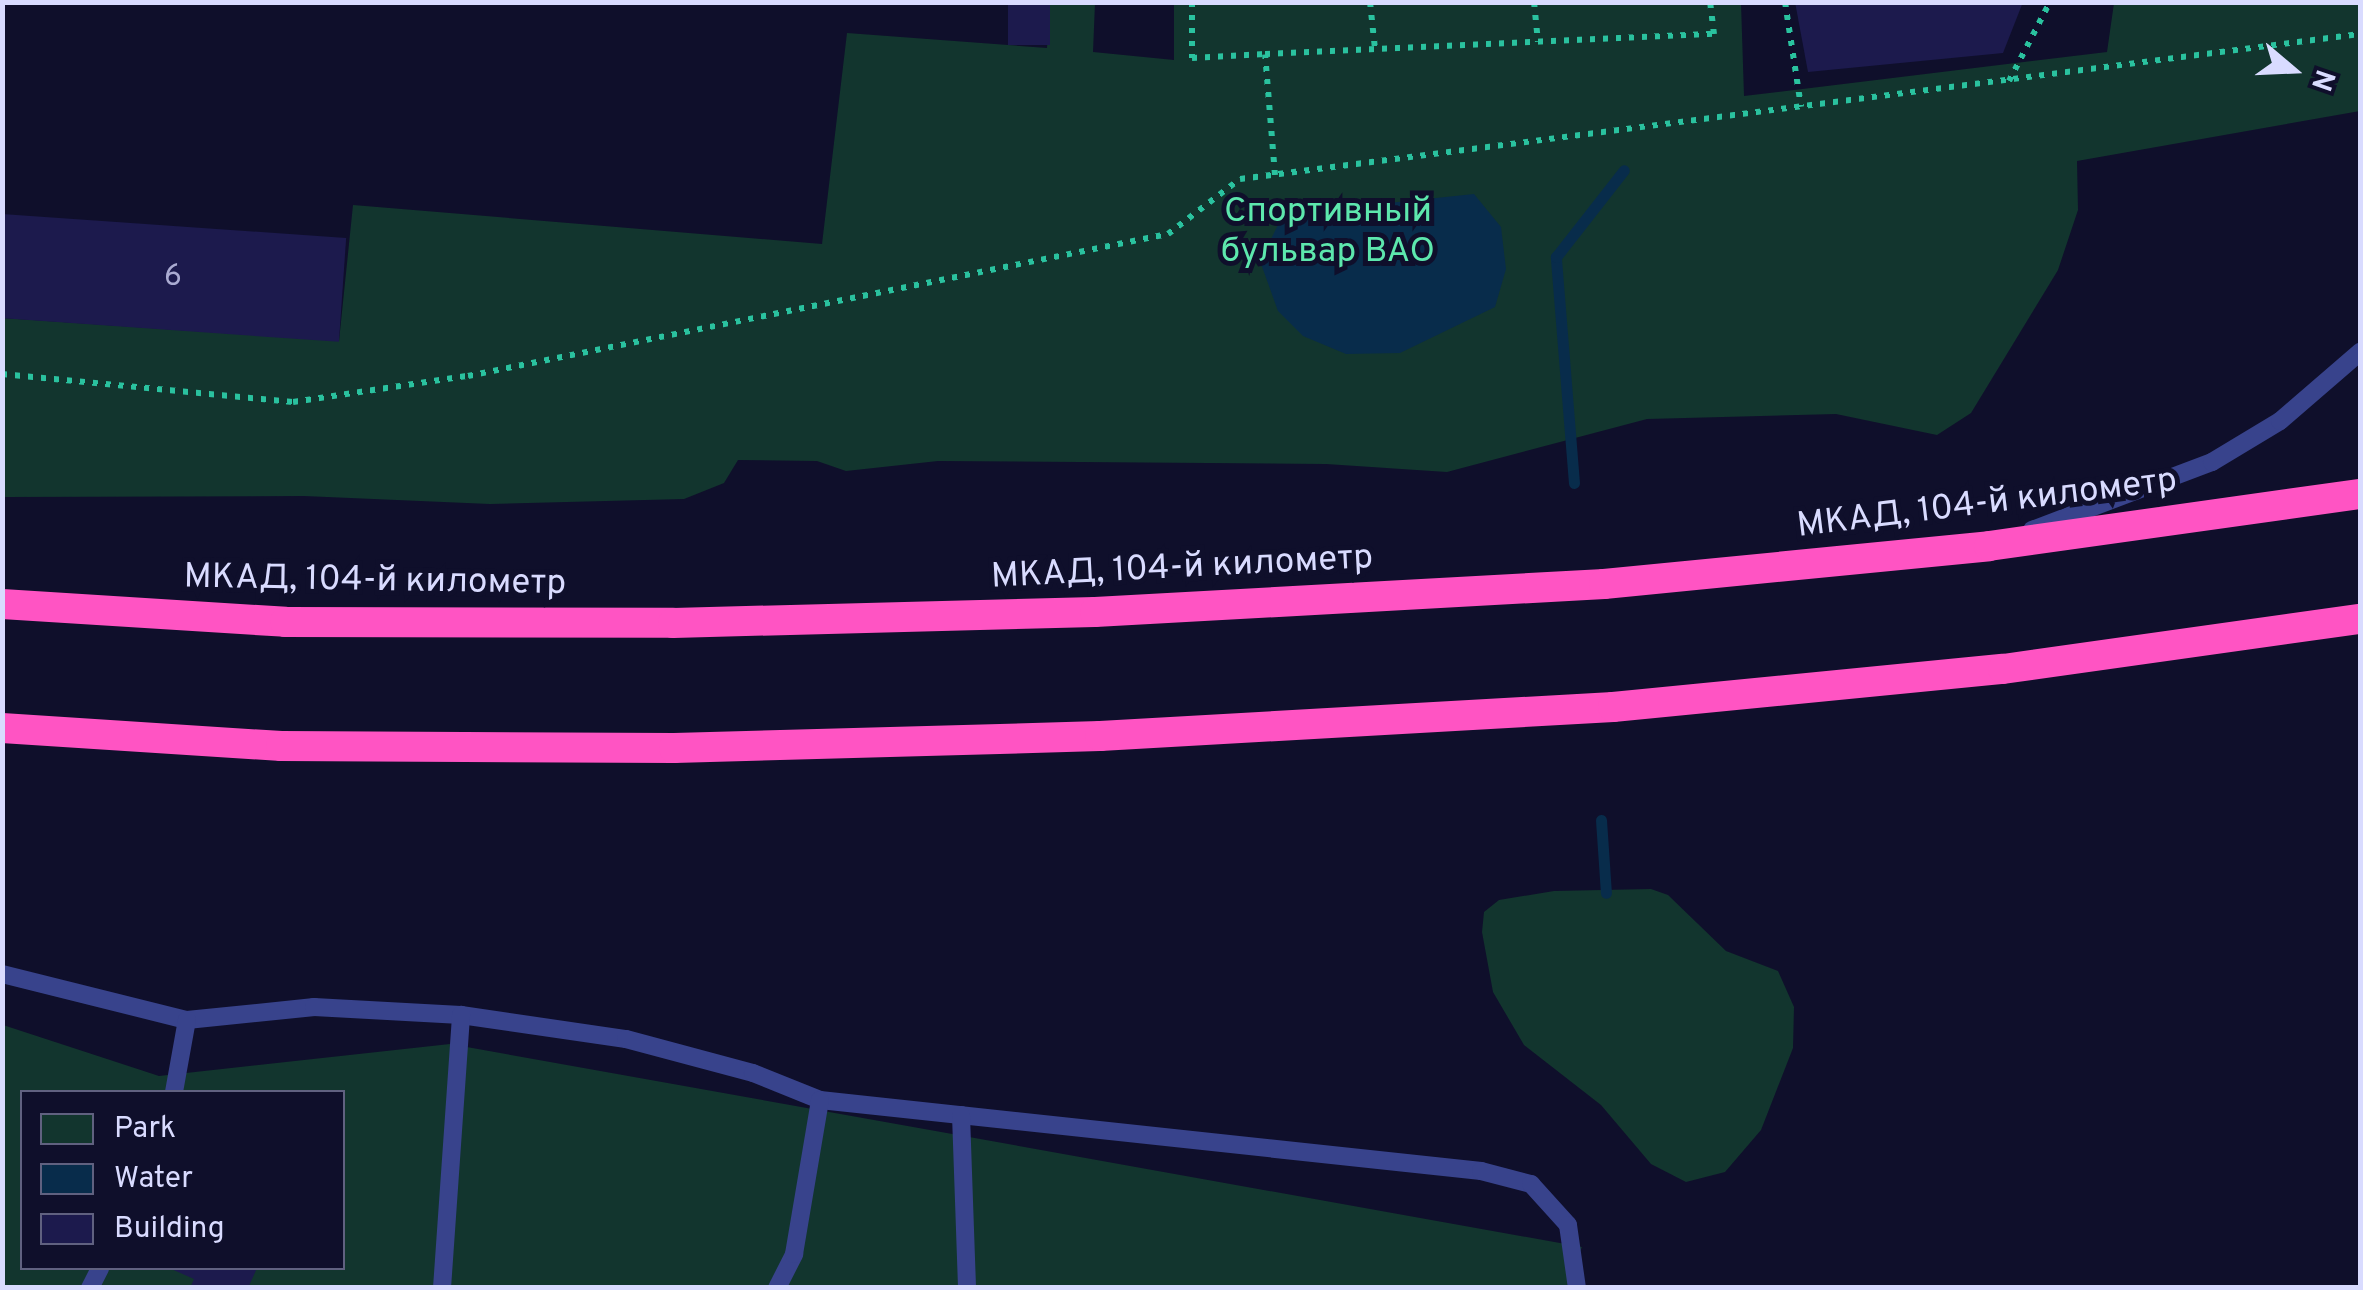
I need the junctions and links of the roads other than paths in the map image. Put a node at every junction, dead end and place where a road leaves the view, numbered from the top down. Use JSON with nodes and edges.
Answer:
{"nodes":[{"id":1,"x":2360,"y":352,"type":"edge"},
{"id":2,"x":2360,"y":494,"type":"edge"},
{"id":3,"x":1989,"y":546,"type":"junction"},
{"id":4,"x":2,"y":604,"type":"edge"},
{"id":5,"x":2360,"y":620,"type":"edge"},
{"id":6,"x":2,"y":728,"type":"edge"},
{"id":7,"x":2,"y":974,"type":"edge"},
{"id":8,"x":461,"y":1015,"type":"junction"},
{"id":9,"x":187,"y":1020,"type":"junction"},
{"id":10,"x":174,"y":1090,"type":"edge"},
{"id":11,"x":820,"y":1100,"type":"junction"},
{"id":12,"x":961,"y":1115,"type":"junction"},
{"id":13,"x":442,"y":1288,"type":"edge"},
{"id":14,"x":777,"y":1288,"type":"edge"},
{"id":15,"x":967,"y":1288,"type":"edge"},
{"id":16,"x":1577,"y":1288,"type":"edge"}],
"edges":[{"from":1,"to":3,"type":"lane"},
{"from":2,"to":3,"type":"highway","name":"МКАД, 104-й километр"},
{"from":3,"to":4,"type":"highway","name":"МКАД, 104-й километр"},
{"from":5,"to":6,"type":"highway"},
{"from":7,"to":9,"type":"lane"},
{"from":8,"to":9,"type":"lane"},
{"from":8,"to":11,"type":"lane"},
{"from":8,"to":13,"type":"lane"},
{"from":9,"to":10,"type":"lane"},
{"from":11,"to":12,"type":"lane"},
{"from":11,"to":14,"type":"lane"},
{"from":12,"to":15,"type":"lane"},
{"from":12,"to":16,"type":"lane"}]}
